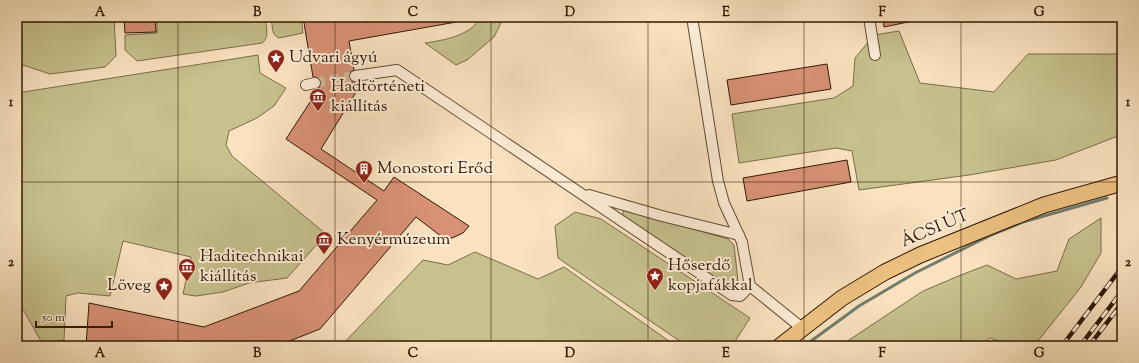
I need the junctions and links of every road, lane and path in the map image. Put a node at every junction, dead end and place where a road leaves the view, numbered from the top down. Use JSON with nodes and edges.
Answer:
{"nodes":[{"id":1,"x":692,"y":17,"type":"edge"},
{"id":2,"x":870,"y":17,"type":"edge"},
{"id":3,"x":875,"y":55,"type":"dead end"},
{"id":4,"x":355,"y":76,"type":"tunnel mouth"},
{"id":5,"x":1122,"y":183,"type":"edge"},
{"id":6,"x":582,"y":193,"type":"junction"},
{"id":7,"x":625,"y":206,"type":"junction"},
{"id":8,"x":621,"y":221,"type":"junction"},
{"id":9,"x":739,"y":236,"type":"junction"},
{"id":10,"x":750,"y":286,"type":"junction"},
{"id":11,"x":802,"y":328,"type":"junction"},
{"id":12,"x":780,"y":346,"type":"edge"}],
"edges":[{"from":1,"to":9,"type":"street"},
{"from":2,"to":3,"type":"street"},
{"from":4,"to":6,"type":"street"},
{"from":5,"to":11,"type":"main road","name":"ÁCSI ÚT"},
{"from":6,"to":7,"type":"street"},
{"from":6,"to":8,"type":"street"},
{"from":7,"to":8,"type":"street"},
{"from":7,"to":9,"type":"street"},
{"from":8,"to":10,"type":"street"},
{"from":9,"to":10,"type":"street"},
{"from":10,"to":11,"type":"street"},
{"from":11,"to":12,"type":"main road","name":"ÁCSI ÚT"}]}
